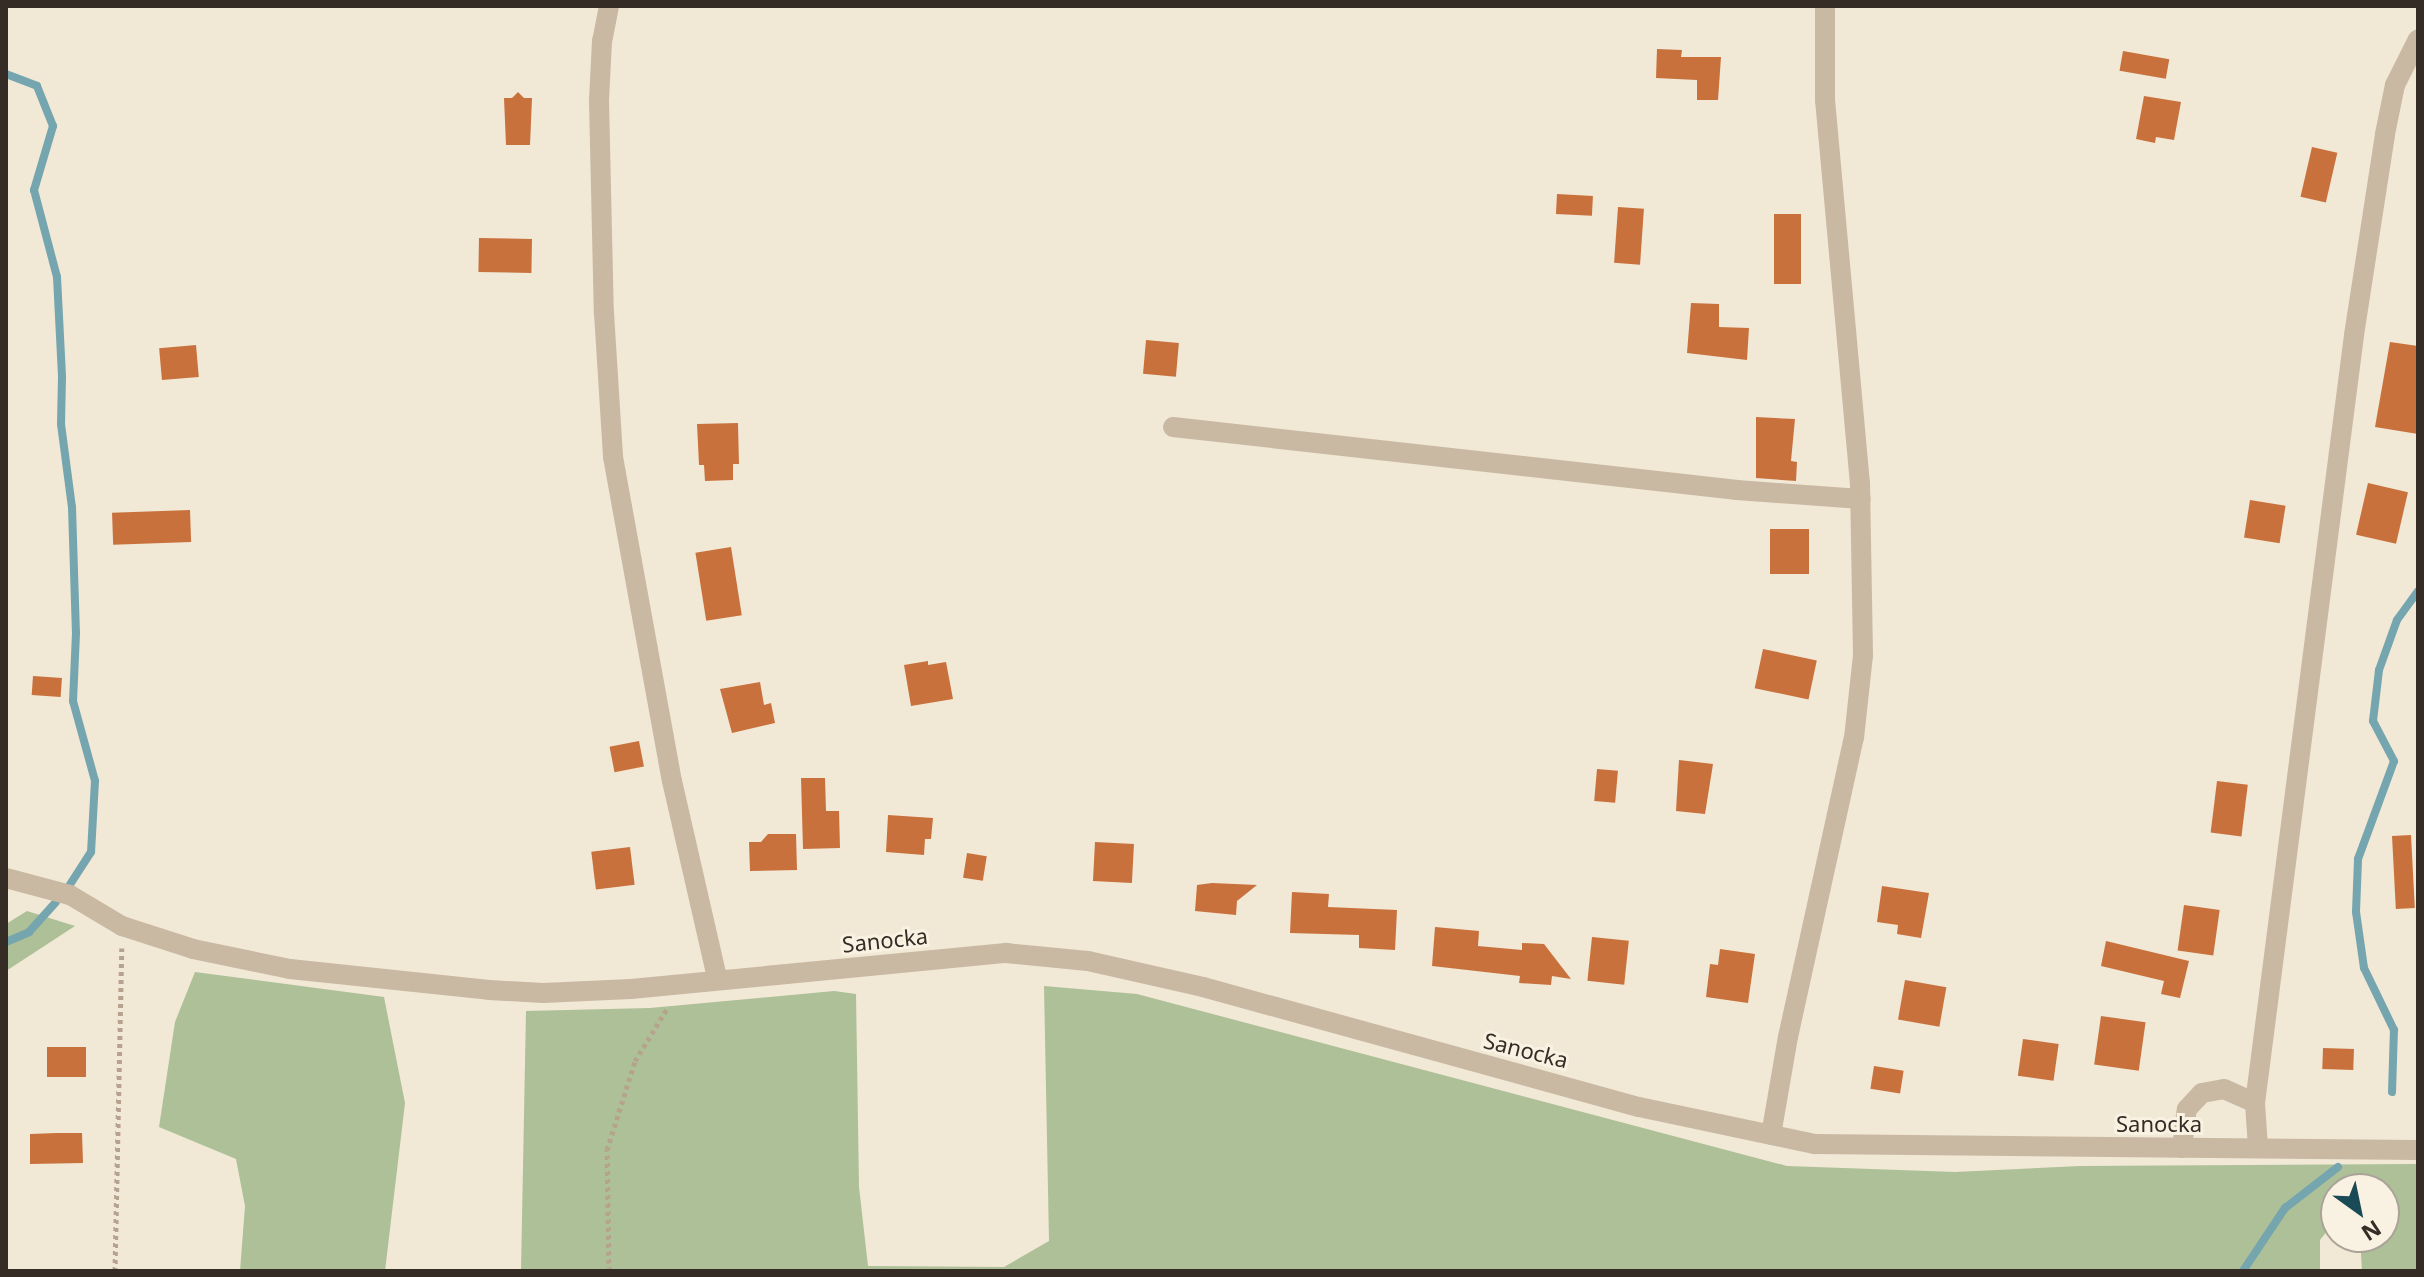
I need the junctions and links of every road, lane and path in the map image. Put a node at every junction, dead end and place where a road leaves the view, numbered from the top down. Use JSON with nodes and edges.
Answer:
{"nodes":[{"id":1,"x":609,"y":6,"type":"edge"},
{"id":2,"x":1825,"y":6,"type":"edge"},
{"id":3,"x":2418,"y":39,"type":"edge"},
{"id":4,"x":1173,"y":427,"type":"dead end"},
{"id":5,"x":1861,"y":499,"type":"junction"},
{"id":6,"x":6,"y":878,"type":"edge"},
{"id":7,"x":122,"y":926,"type":"junction"},
{"id":8,"x":717,"y":978,"type":"junction"},
{"id":9,"x":682,"y":982,"type":"junction"},
{"id":10,"x":2255,"y":1103,"type":"junction"},
{"id":11,"x":1771,"y":1135,"type":"junction"},
{"id":12,"x":2182,"y":1148,"type":"junction"},
{"id":13,"x":2258,"y":1148,"type":"junction"},
{"id":14,"x":2418,"y":1150,"type":"edge"},
{"id":15,"x":115,"y":1271,"type":"edge"},
{"id":16,"x":609,"y":1271,"type":"edge"}],
"edges":[{"from":1,"to":8,"type":"street"},
{"from":2,"to":5,"type":"street"},
{"from":3,"to":10,"type":"street"},
{"from":4,"to":5,"type":"street"},
{"from":5,"to":11,"type":"street"},
{"from":6,"to":7,"type":"street","name":"Sanocka"},
{"from":7,"to":9,"type":"street","name":"Sanocka"},
{"from":7,"to":15,"type":"path"},
{"from":8,"to":9,"type":"street","name":"Sanocka"},
{"from":8,"to":11,"type":"street","name":"Sanocka"},
{"from":9,"to":16,"type":"path"},
{"from":10,"to":12,"type":"street"},
{"from":10,"to":13,"type":"street"},
{"from":11,"to":12,"type":"street","name":"Sanocka"},
{"from":12,"to":13,"type":"street","name":"Sanocka"},
{"from":13,"to":14,"type":"street","name":"Sanocka"}]}
